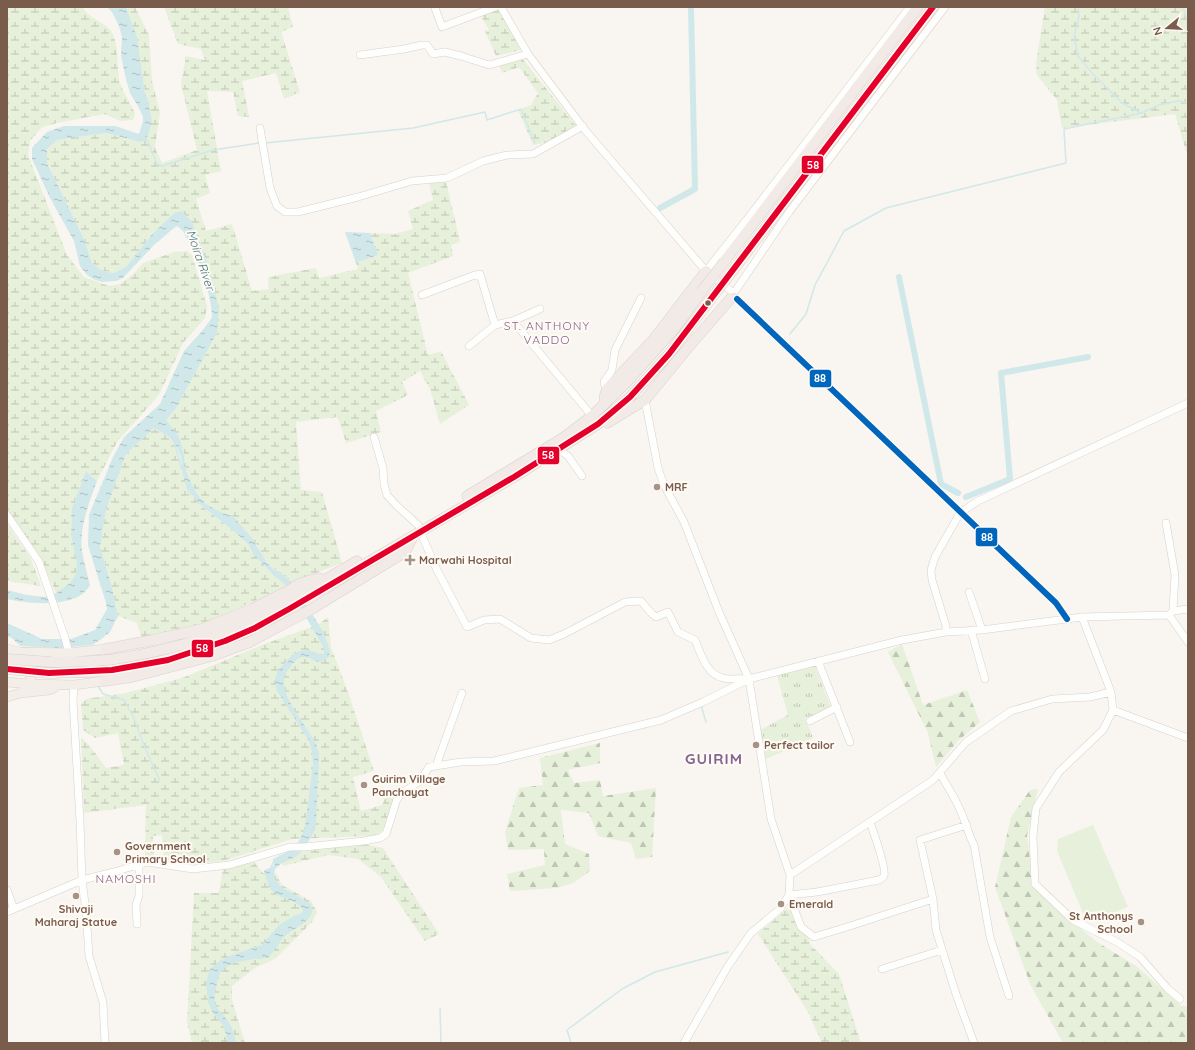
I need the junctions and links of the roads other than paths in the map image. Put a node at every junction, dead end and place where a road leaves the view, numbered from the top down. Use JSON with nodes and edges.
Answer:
{"nodes":[{"id":1,"x":495,"y":7,"type":"edge"},
{"id":2,"x":501,"y":7,"type":"edge"},
{"id":3,"x":910,"y":7,"type":"edge"},
{"id":4,"x":918,"y":7,"type":"edge"},
{"id":5,"x":933,"y":7,"type":"edge"},
{"id":6,"x":945,"y":7,"type":"edge"},
{"id":7,"x":435,"y":8,"type":"dead end"},
{"id":8,"x":528,"y":54,"type":"junction"},
{"id":9,"x":360,"y":55,"type":"dead end"},
{"id":10,"x":583,"y":126,"type":"junction"},
{"id":11,"x":260,"y":128,"type":"dead end"},
{"id":12,"x":706,"y":271,"type":"junction"},
{"id":13,"x":734,"y":294,"type":"junction"},
{"id":14,"x":422,"y":295,"type":"dead end"},
{"id":15,"x":641,"y":298,"type":"dead end"},
{"id":16,"x":540,"y":309,"type":"dead end"},
{"id":17,"x":513,"y":321,"type":"junction"},
{"id":18,"x":495,"y":325,"type":"junction"},
{"id":19,"x":469,"y":346,"type":"dead end"},
{"id":20,"x":606,"y":390,"type":"junction"},
{"id":21,"x":645,"y":400,"type":"junction"},
{"id":22,"x":1188,"y":403,"type":"edge"},
{"id":23,"x":604,"y":404,"type":"junction"},
{"id":24,"x":592,"y":416,"type":"junction"},
{"id":25,"x":598,"y":424,"type":"junction"},
{"id":26,"x":374,"y":437,"type":"dead end"},
{"id":27,"x":558,"y":450,"type":"junction"},
{"id":28,"x":582,"y":476,"type":"dead end"},
{"id":29,"x":960,"y":513,"type":"junction"},
{"id":30,"x":7,"y":515,"type":"edge"},
{"id":31,"x":1166,"y":523,"type":"dead end"},
{"id":32,"x":417,"y":531,"type":"junction"},
{"id":33,"x":332,"y":575,"type":"junction"},
{"id":34,"x":969,"y":592,"type":"dead end"},
{"id":35,"x":1188,"y":609,"type":"edge"},
{"id":36,"x":1171,"y":613,"type":"junction"},
{"id":37,"x":1082,"y":617,"type":"junction"},
{"id":38,"x":1067,"y":619,"type":"junction"},
{"id":39,"x":971,"y":630,"type":"junction"},
{"id":40,"x":982,"y":630,"type":"junction"},
{"id":41,"x":946,"y":632,"type":"junction"},
{"id":42,"x":1188,"y":642,"type":"edge"},
{"id":43,"x":106,"y":648,"type":"joint"},
{"id":44,"x":7,"y":650,"type":"edge"},
{"id":45,"x":69,"y":651,"type":"junction"},
{"id":46,"x":33,"y":652,"type":"junction"},
{"id":47,"x":7,"y":658,"type":"edge"},
{"id":48,"x":818,"y":661,"type":"junction"},
{"id":49,"x":7,"y":669,"type":"edge"},
{"id":50,"x":749,"y":679,"type":"junction"},
{"id":51,"x":985,"y":679,"type":"dead end"},
{"id":52,"x":104,"y":681,"type":"joint"},
{"id":53,"x":7,"y":682,"type":"edge"},
{"id":54,"x":30,"y":684,"type":"junction"},
{"id":55,"x":69,"y":685,"type":"junction"},
{"id":56,"x":1111,"y":692,"type":"junction"},
{"id":57,"x":21,"y":693,"type":"junction"},
{"id":58,"x":462,"y":693,"type":"dead end"},
{"id":59,"x":7,"y":697,"type":"edge"},
{"id":60,"x":837,"y":708,"type":"junction"},
{"id":61,"x":1114,"y":710,"type":"junction"},
{"id":62,"x":810,"y":721,"type":"dead end"},
{"id":63,"x":1188,"y":738,"type":"edge"},
{"id":64,"x":850,"y":742,"type":"dead end"},
{"id":65,"x":436,"y":766,"type":"junction"},
{"id":66,"x":940,"y":774,"type":"junction"},
{"id":67,"x":870,"y":822,"type":"junction"},
{"id":68,"x":966,"y":825,"type":"junction"},
{"id":69,"x":138,"y":865,"type":"junction"},
{"id":70,"x":790,"y":875,"type":"junction"},
{"id":71,"x":82,"y":880,"type":"junction"},
{"id":72,"x":7,"y":890,"type":"edge"},
{"id":73,"x":789,"y":895,"type":"junction"},
{"id":74,"x":933,"y":899,"type":"junction"},
{"id":75,"x":10,"y":911,"type":"edge"},
{"id":76,"x":137,"y":924,"type":"dead end"},
{"id":77,"x":942,"y":950,"type":"junction"},
{"id":78,"x":882,"y":969,"type":"dead end"},
{"id":79,"x":1009,"y":996,"type":"dead end"},
{"id":80,"x":1180,"y":999,"type":"dead end"},
{"id":81,"x":105,"y":1043,"type":"edge"},
{"id":82,"x":684,"y":1043,"type":"edge"},
{"id":83,"x":974,"y":1043,"type":"edge"}],
"edges":[{"from":1,"to":7,"type":"street"},
{"from":2,"to":8,"type":"street"},
{"from":3,"to":12,"type":"street"},
{"from":4,"to":23,"type":"highway","bridge":true},
{"from":5,"to":25,"type":"highway","bridge":true},
{"from":6,"to":13,"type":"street"},
{"from":8,"to":9,"type":"street"},
{"from":8,"to":10,"type":"street"},
{"from":10,"to":11,"type":"street"},
{"from":10,"to":12,"type":"street"},
{"from":12,"to":13,"type":"street"},
{"from":12,"to":20,"type":"highway"},
{"from":13,"to":21,"type":"highway"},
{"from":13,"to":29,"type":"street"},
{"from":14,"to":18,"type":"street"},
{"from":15,"to":20,"type":"street"},
{"from":16,"to":17,"type":"street"},
{"from":17,"to":18,"type":"street"},
{"from":17,"to":24,"type":"street"},
{"from":18,"to":19,"type":"street"},
{"from":20,"to":23,"type":"highway"},
{"from":21,"to":25,"type":"highway"},
{"from":21,"to":50,"type":"street"},
{"from":22,"to":29,"type":"street"},
{"from":23,"to":24,"type":"highway"},
{"from":24,"to":32,"type":"highway"},
{"from":25,"to":27,"type":"highway"},
{"from":26,"to":32,"type":"street"},
{"from":27,"to":28,"type":"street"},
{"from":27,"to":32,"type":"highway"},
{"from":29,"to":38,"type":"street"},
{"from":29,"to":41,"type":"street"},
{"from":30,"to":45,"type":"street"},
{"from":31,"to":36,"type":"street"},
{"from":32,"to":33,"type":"highway"},
{"from":32,"to":49,"type":"highway","bridge":true},
{"from":32,"to":50,"type":"street"},
{"from":32,"to":52,"type":"highway"},
{"from":33,"to":43,"type":"highway"},
{"from":33,"to":47,"type":"highway","bridge":true},
{"from":34,"to":40,"type":"street"},
{"from":35,"to":36,"type":"street"},
{"from":36,"to":37,"type":"street"},
{"from":36,"to":42,"type":"street"},
{"from":37,"to":38,"type":"street"},
{"from":37,"to":56,"type":"street"},
{"from":38,"to":40,"type":"street"},
{"from":39,"to":40,"type":"street"},
{"from":39,"to":41,"type":"street"},
{"from":39,"to":51,"type":"street"},
{"from":41,"to":48,"type":"street"},
{"from":43,"to":45,"type":"main road"},
{"from":44,"to":46,"type":"main road"},
{"from":45,"to":46,"type":"main road"},
{"from":46,"to":54,"type":"main road"},
{"from":48,"to":50,"type":"street"},
{"from":48,"to":60,"type":"street"},
{"from":50,"to":65,"type":"street"},
{"from":50,"to":70,"type":"street"},
{"from":52,"to":55,"type":"main road"},
{"from":53,"to":54,"type":"main road"},
{"from":54,"to":55,"type":"main road"},
{"from":54,"to":57,"type":"main road"},
{"from":55,"to":57,"type":"main road"},
{"from":55,"to":71,"type":"street"},
{"from":56,"to":61,"type":"street"},
{"from":56,"to":66,"type":"street"},
{"from":57,"to":59,"type":"main road"},
{"from":58,"to":65,"type":"street"},
{"from":60,"to":62,"type":"street"},
{"from":60,"to":64,"type":"street"},
{"from":61,"to":63,"type":"street"},
{"from":61,"to":80,"type":"street"},
{"from":65,"to":69,"type":"street"},
{"from":66,"to":67,"type":"street"},
{"from":66,"to":68,"type":"street"},
{"from":67,"to":70,"type":"street"},
{"from":67,"to":73,"type":"street"},
{"from":68,"to":74,"type":"street"},
{"from":68,"to":79,"type":"street"},
{"from":69,"to":71,"type":"street"},
{"from":69,"to":76,"type":"street"},
{"from":70,"to":73,"type":"street"},
{"from":71,"to":75,"type":"street"},
{"from":71,"to":81,"type":"street"},
{"from":72,"to":75,"type":"street"},
{"from":73,"to":74,"type":"street"},
{"from":73,"to":82,"type":"street"},
{"from":74,"to":77,"type":"street"},
{"from":77,"to":78,"type":"street"},
{"from":77,"to":83,"type":"street"}]}
